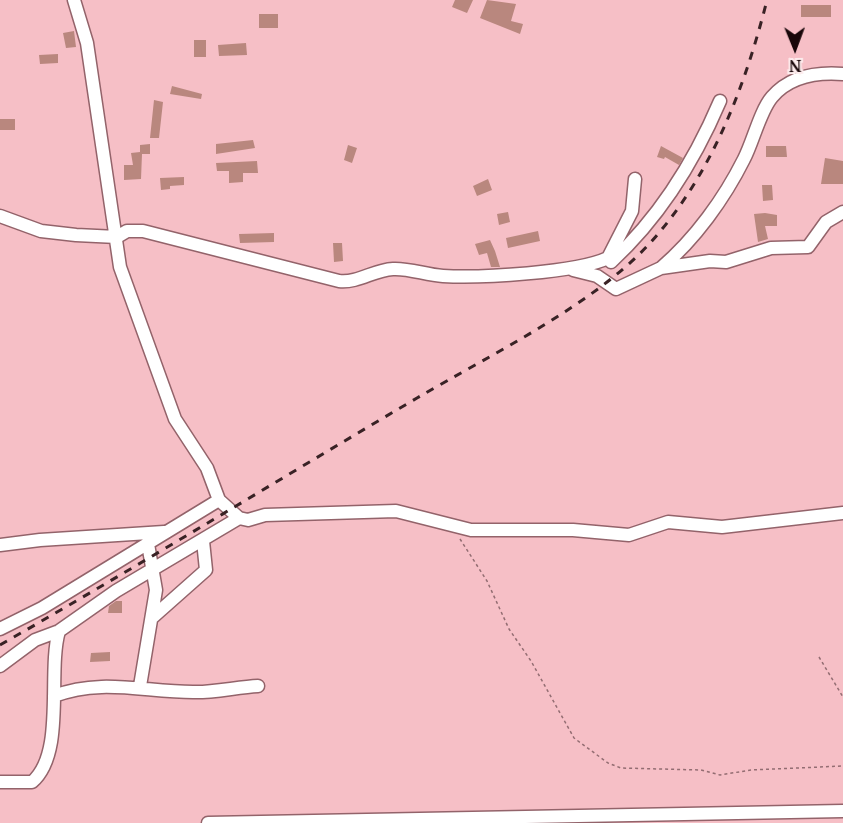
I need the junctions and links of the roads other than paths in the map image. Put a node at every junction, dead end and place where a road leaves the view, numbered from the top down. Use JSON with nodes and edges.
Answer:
{"nodes":[{"id":1,"x":74,"y":0,"type":"edge"},
{"id":2,"x":843,"y":74,"type":"edge"},
{"id":3,"x":720,"y":101,"type":"dead end"},
{"id":4,"x":635,"y":179,"type":"dead end"},
{"id":5,"x":843,"y":212,"type":"edge"},
{"id":6,"x":0,"y":216,"type":"edge"},
{"id":7,"x":117,"y":237,"type":"junction"},
{"id":8,"x":567,"y":268,"type":"junction"},
{"id":9,"x":661,"y":268,"type":"junction"},
{"id":10,"x":597,"y":276,"type":"junction"},
{"id":11,"x":219,"y":500,"type":"junction"},
{"id":12,"x":843,"y":513,"type":"edge"},
{"id":13,"x":239,"y":518,"type":"junction"},
{"id":14,"x":168,"y":532,"type":"junction"},
{"id":15,"x":203,"y":541,"type":"junction"},
{"id":16,"x":148,"y":544,"type":"junction"},
{"id":17,"x":0,"y":545,"type":"edge"},
{"id":18,"x":153,"y":571,"type":"junction"},
{"id":19,"x":153,"y":617,"type":"junction"},
{"id":20,"x":0,"y":629,"type":"edge"},
{"id":21,"x":59,"y":631,"type":"junction"},
{"id":22,"x":0,"y":666,"type":"edge"},
{"id":23,"x":140,"y":686,"type":"junction"},
{"id":24,"x":258,"y":686,"type":"dead end"},
{"id":25,"x":54,"y":696,"type":"junction"},
{"id":26,"x":0,"y":782,"type":"edge"},
{"id":27,"x":843,"y":811,"type":"edge"},
{"id":28,"x":208,"y":823,"type":"edge"}],
"edges":[{"from":1,"to":7,"type":"street"},
{"from":2,"to":9,"type":"street"},
{"from":3,"to":10,"type":"street"},
{"from":4,"to":8,"type":"street"},
{"from":5,"to":9,"type":"street"},
{"from":6,"to":7,"type":"street"},
{"from":7,"to":8,"type":"street"},
{"from":7,"to":11,"type":"street"},
{"from":8,"to":10,"type":"street"},
{"from":9,"to":10,"type":"street"},
{"from":11,"to":13,"type":"street"},
{"from":11,"to":14,"type":"street"},
{"from":12,"to":13,"type":"street"},
{"from":13,"to":15,"type":"street"},
{"from":14,"to":16,"type":"street"},
{"from":14,"to":17,"type":"street"},
{"from":15,"to":18,"type":"street"},
{"from":15,"to":19,"type":"street"},
{"from":16,"to":18,"type":"street"},
{"from":16,"to":20,"type":"street"},
{"from":18,"to":19,"type":"street"},
{"from":18,"to":21,"type":"street"},
{"from":19,"to":23,"type":"street"},
{"from":21,"to":22,"type":"street"},
{"from":21,"to":25,"type":"street"},
{"from":23,"to":24,"type":"street"},
{"from":23,"to":25,"type":"street"},
{"from":25,"to":26,"type":"street"},
{"from":27,"to":28,"type":"street"}]}
